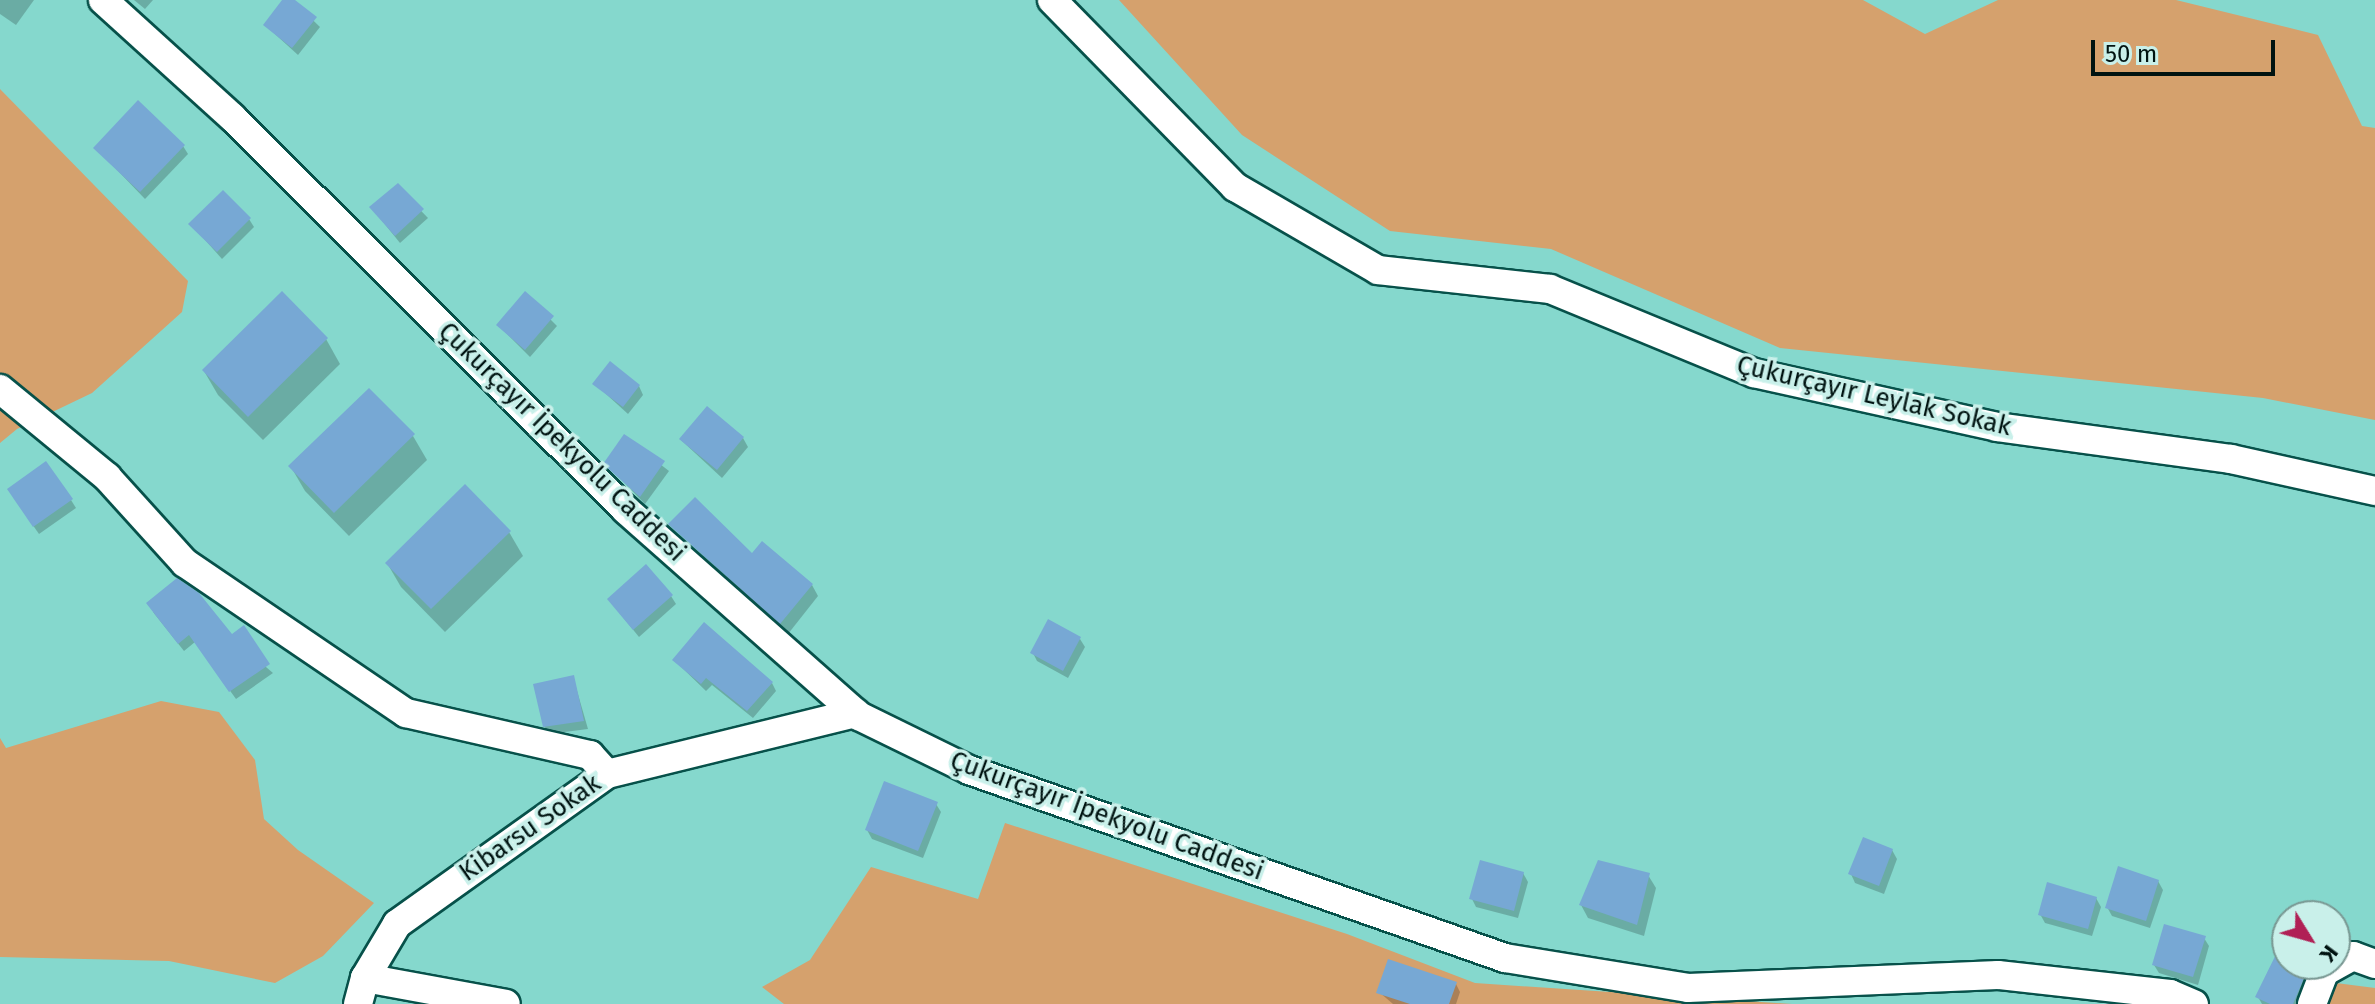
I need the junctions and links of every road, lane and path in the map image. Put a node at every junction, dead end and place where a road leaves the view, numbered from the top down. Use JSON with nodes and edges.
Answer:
{"nodes":[{"id":1,"x":103,"y":0,"type":"edge"},
{"id":2,"x":1052,"y":0,"type":"edge"},
{"id":3,"x":0,"y":389,"type":"edge"},
{"id":4,"x":2375,"y":491,"type":"edge"},
{"id":5,"x":856,"y":713,"type":"junction"},
{"id":6,"x":607,"y":774,"type":"junction"},
{"id":7,"x":2375,"y":964,"type":"edge"},
{"id":8,"x":362,"y":991,"type":"edge"},
{"id":9,"x":506,"y":1004,"type":"edge"},
{"id":10,"x":2194,"y":1004,"type":"edge"},
{"id":11,"x":2312,"y":1004,"type":"edge"}],
"edges":[{"from":1,"to":5,"type":"street","name":"Çukurçayır İpekyolu Caddesi"},
{"from":2,"to":4,"type":"street","name":"Çukurçayır Leylak Sokak"},
{"from":3,"to":6,"type":"street"},
{"from":5,"to":6,"type":"street","name":"Kibarsu Sokak"},
{"from":5,"to":10,"type":"street","name":"Çukurçayır İpekyolu Caddesi"},
{"from":6,"to":8,"type":"street","name":"Kibarsu Sokak"},
{"from":7,"to":11,"type":"street"},
{"from":8,"to":9,"type":"street"}]}
